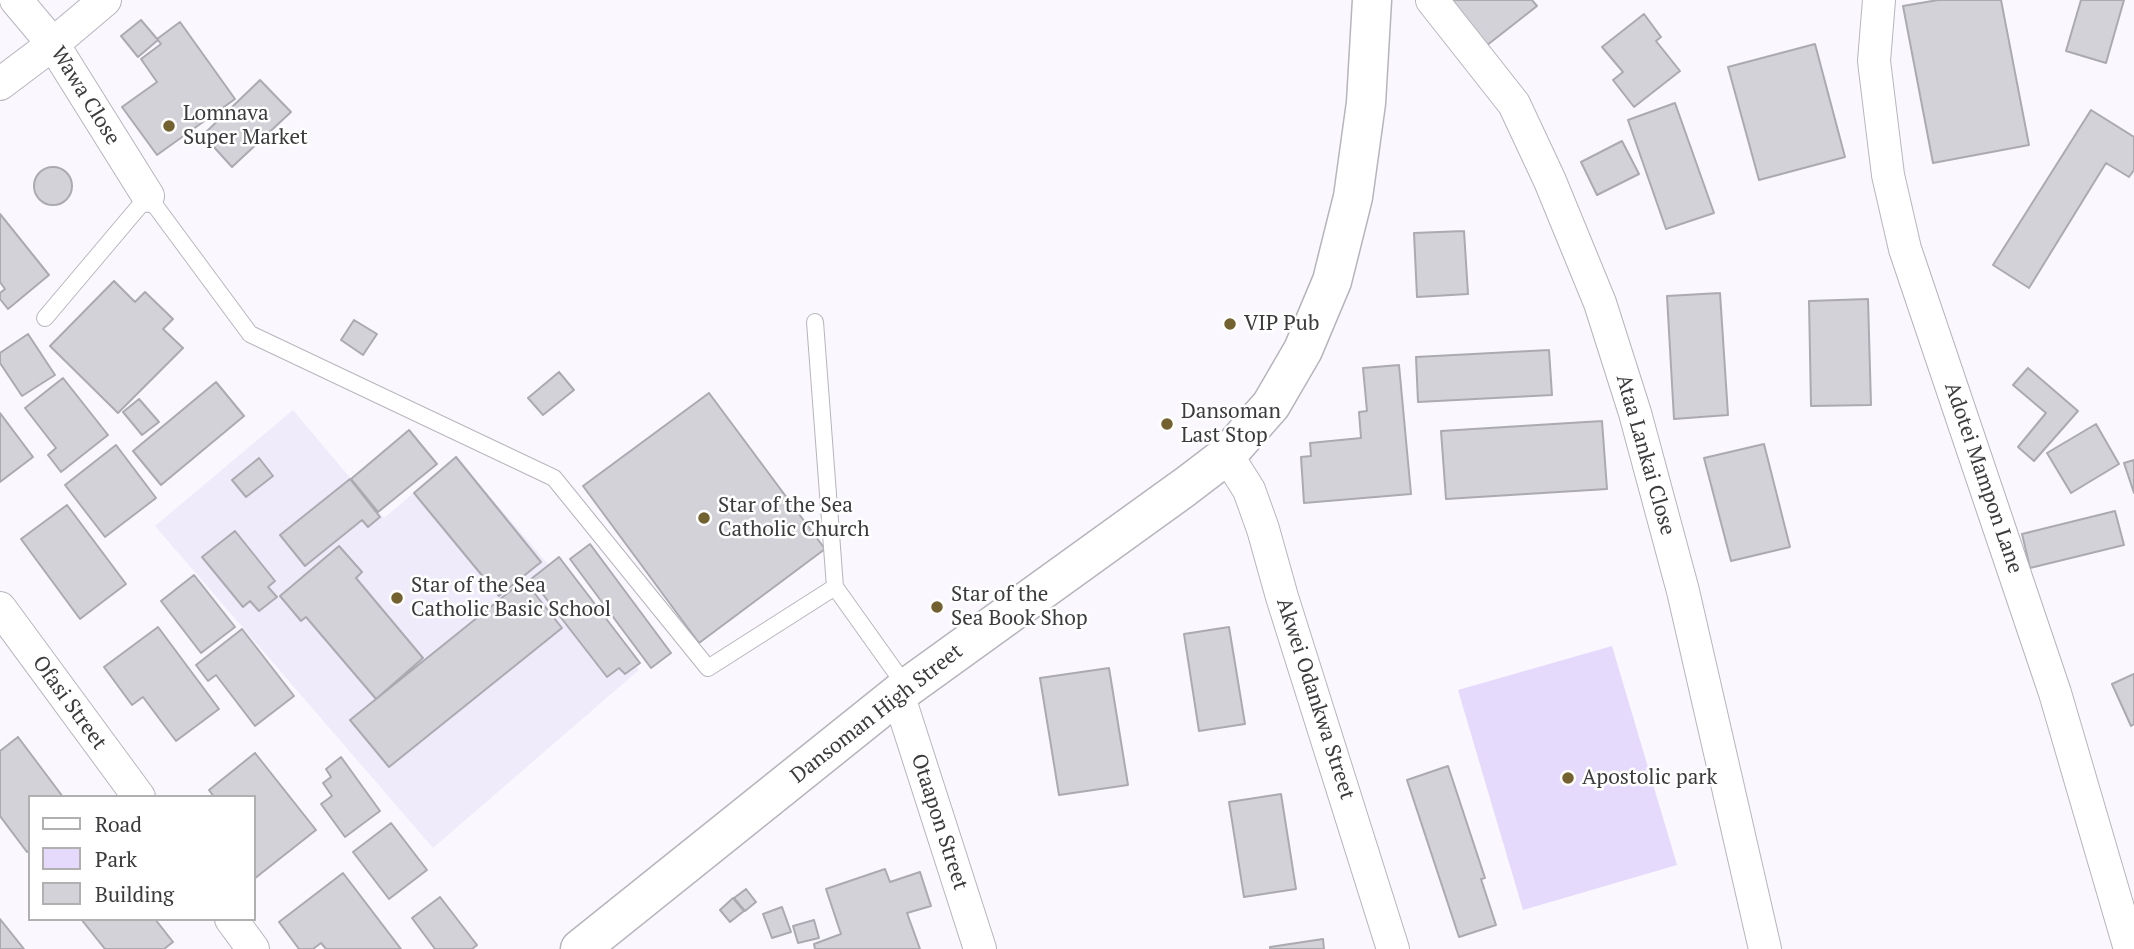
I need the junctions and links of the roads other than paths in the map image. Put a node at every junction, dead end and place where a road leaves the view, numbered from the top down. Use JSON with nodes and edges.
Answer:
{"nodes":[{"id":1,"x":16,"y":0,"type":"edge"},
{"id":2,"x":105,"y":0,"type":"edge"},
{"id":3,"x":1372,"y":0,"type":"edge"},
{"id":4,"x":1432,"y":0,"type":"edge"},
{"id":5,"x":1879,"y":0,"type":"edge"},
{"id":6,"x":53,"y":44,"type":"junction"},
{"id":7,"x":0,"y":84,"type":"edge"},
{"id":8,"x":148,"y":196,"type":"junction"},
{"id":9,"x":45,"y":318,"type":"dead end"},
{"id":10,"x":815,"y":322,"type":"dead end"},
{"id":11,"x":1227,"y":455,"type":"junction"},
{"id":12,"x":835,"y":587,"type":"junction"},
{"id":13,"x":0,"y":608,"type":"edge"},
{"id":14,"x":903,"y":691,"type":"junction"},
{"id":15,"x":138,"y":795,"type":"edge"},
{"id":16,"x":232,"y":921,"type":"edge"},
{"id":17,"x":253,"y":949,"type":"edge"},
{"id":18,"x":580,"y":949,"type":"edge"},
{"id":19,"x":980,"y":949,"type":"edge"},
{"id":20,"x":1393,"y":949,"type":"edge"},
{"id":21,"x":1765,"y":949,"type":"edge"},
{"id":22,"x":2130,"y":949,"type":"edge"}],
"edges":[{"from":1,"to":6,"type":"street","name":"Wawa Close"},
{"from":2,"to":6,"type":"street"},
{"from":3,"to":11,"type":"street","name":"Dansoman High Street"},
{"from":4,"to":21,"type":"street","name":"Ataa Lankai Close"},
{"from":5,"to":22,"type":"street","name":"Adotei Mampon Lane"},
{"from":6,"to":7,"type":"street"},
{"from":6,"to":8,"type":"street","name":"Wawa Close"},
{"from":8,"to":9,"type":"lane"},
{"from":8,"to":12,"type":"lane"},
{"from":10,"to":12,"type":"lane"},
{"from":11,"to":14,"type":"street","name":"Dansoman High Street"},
{"from":11,"to":20,"type":"street","name":"Akwei Odankwa Street"},
{"from":12,"to":14,"type":"lane"},
{"from":13,"to":15,"type":"street","name":"Ofasi Street"},
{"from":14,"to":18,"type":"street","name":"Dansoman High Street"},
{"from":14,"to":19,"type":"street","name":"Otaapon Street"},
{"from":16,"to":17,"type":"street"}]}
